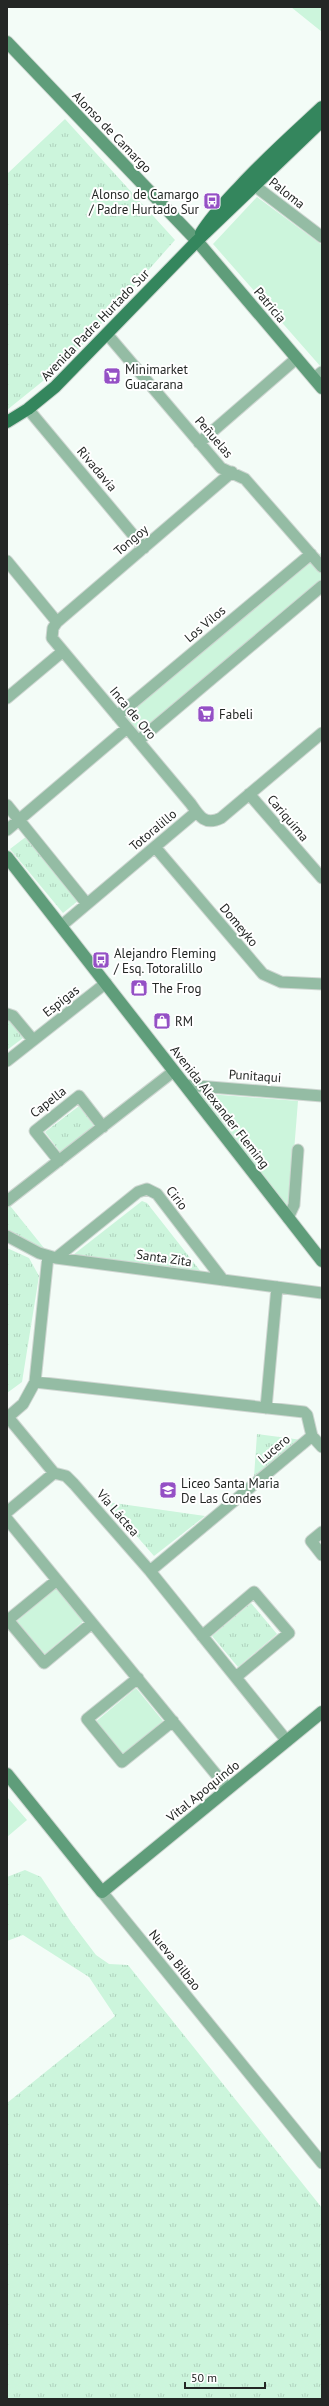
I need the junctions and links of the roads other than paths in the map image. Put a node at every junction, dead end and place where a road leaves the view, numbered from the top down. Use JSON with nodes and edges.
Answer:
{"nodes":[{"id":1,"x":7,"y":42,"type":"edge"},
{"id":2,"x":322,"y":107,"type":"edge"},
{"id":3,"x":320,"y":126,"type":"edge"},
{"id":4,"x":255,"y":186,"type":"junction"},
{"id":5,"x":322,"y":237,"type":"edge"},
{"id":6,"x":197,"y":241,"type":"junction"},
{"id":7,"x":107,"y":334,"type":"junction"},
{"id":8,"x":297,"y":358,"type":"junction"},
{"id":9,"x":318,"y":375,"type":"edge"},
{"id":10,"x":322,"y":388,"type":"edge"},
{"id":11,"x":28,"y":409,"type":"junction"},
{"id":12,"x":7,"y":422,"type":"edge"},
{"id":13,"x":199,"y":443,"type":"junction"},
{"id":14,"x":232,"y":472,"type":"junction"},
{"id":15,"x":144,"y":548,"type":"junction"},
{"id":16,"x":311,"y":554,"type":"junction"},
{"id":17,"x":322,"y":565,"type":"edge"},
{"id":18,"x":9,"y":567,"type":"edge"},
{"id":19,"x":322,"y":586,"type":"edge"},
{"id":20,"x":54,"y":626,"type":"junction"},
{"id":21,"x":62,"y":652,"type":"junction"},
{"id":22,"x":7,"y":698,"type":"edge"},
{"id":23,"x":117,"y":716,"type":"junction"},
{"id":24,"x":127,"y":728,"type":"junction"},
{"id":25,"x":322,"y":733,"type":"edge"},
{"id":26,"x":138,"y":741,"type":"junction"},
{"id":27,"x":249,"y":794,"type":"junction"},
{"id":28,"x":7,"y":805,"type":"edge"},
{"id":29,"x":195,"y":813,"type":"junction"},
{"id":30,"x":19,"y":820,"type":"junction"},
{"id":31,"x":7,"y":830,"type":"edge"},
{"id":32,"x":155,"y":847,"type":"junction"},
{"id":33,"x":9,"y":864,"type":"edge"},
{"id":34,"x":322,"y":878,"type":"edge"},
{"id":35,"x":87,"y":904,"type":"junction"},
{"id":36,"x":61,"y":926,"type":"junction"},
{"id":37,"x":106,"y":983,"type":"junction"},
{"id":38,"x":322,"y":984,"type":"edge"},
{"id":39,"x":7,"y":1014,"type":"edge"},
{"id":40,"x":33,"y":1040,"type":"junction"},
{"id":41,"x":7,"y":1061,"type":"edge"},
{"id":42,"x":174,"y":1071,"type":"junction"},
{"id":43,"x":185,"y":1085,"type":"junction"},
{"id":44,"x":322,"y":1096,"type":"edge"},
{"id":45,"x":103,"y":1127,"type":"junction"},
{"id":46,"x":298,"y":1150,"type":"dead end"},
{"id":47,"x":59,"y":1161,"type":"junction"},
{"id":48,"x":7,"y":1201,"type":"edge"},
{"id":49,"x":288,"y":1218,"type":"junction"},
{"id":50,"x":7,"y":1236,"type":"edge"},
{"id":51,"x":52,"y":1257,"type":"junction"},
{"id":52,"x":322,"y":1261,"type":"edge"},
{"id":53,"x":223,"y":1280,"type":"junction"},
{"id":54,"x":277,"y":1288,"type":"junction"},
{"id":55,"x":322,"y":1293,"type":"edge"},
{"id":56,"x":35,"y":1382,"type":"junction"},
{"id":57,"x":266,"y":1408,"type":"junction"},
{"id":58,"x":7,"y":1416,"type":"edge"},
{"id":59,"x":312,"y":1436,"type":"junction"},
{"id":60,"x":322,"y":1447,"type":"edge"},
{"id":61,"x":54,"y":1473,"type":"junction"},
{"id":62,"x":7,"y":1512,"type":"edge"},
{"id":63,"x":7,"y":1519,"type":"edge"},
{"id":64,"x":322,"y":1532,"type":"edge"},
{"id":65,"x":322,"y":1555,"type":"edge"},
{"id":66,"x":150,"y":1571,"type":"junction"},
{"id":67,"x":57,"y":1580,"type":"junction"},
{"id":68,"x":92,"y":1623,"type":"junction"},
{"id":69,"x":202,"y":1636,"type":"junction"},
{"id":70,"x":236,"y":1677,"type":"junction"},
{"id":71,"x":138,"y":1678,"type":"junction"},
{"id":72,"x":322,"y":1712,"type":"edge"},
{"id":73,"x":173,"y":1721,"type":"junction"},
{"id":74,"x":287,"y":1741,"type":"junction"},
{"id":75,"x":7,"y":1774,"type":"edge"},
{"id":76,"x":228,"y":1789,"type":"junction"},
{"id":77,"x":102,"y":1892,"type":"junction"},
{"id":78,"x":322,"y":2163,"type":"edge"}],
"edges":[{"from":1,"to":6,"type":"street","name":"Alonso de Camargo"},
{"from":2,"to":6,"type":"main road","name":"Avenida Padre Hurtado Sur"},
{"from":3,"to":4,"type":"main road","name":"Avenida Padre Hurtado Sur"},
{"from":4,"to":5,"type":"street","name":"Paloma"},
{"from":4,"to":6,"type":"main road","name":"Avenida Padre Hurtado Sur"},
{"from":6,"to":7,"type":"main road","name":"Avenida Padre Hurtado Sur"},
{"from":6,"to":8,"type":"street","name":"Patricia"},
{"from":7,"to":11,"type":"main road","name":"Avenida Padre Hurtado Sur"},
{"from":7,"to":13,"type":"street","name":"Peñuelas"},
{"from":8,"to":9,"type":"street","name":"Patricia"},
{"from":8,"to":13,"type":"street"},
{"from":9,"to":10,"type":"street","name":"Patricia"},
{"from":11,"to":12,"type":"main road","name":"Avenida Padre Hurtado Sur"},
{"from":11,"to":15,"type":"street","name":"Rivadavia"},
{"from":13,"to":14,"type":"street","name":"Peñuelas"},
{"from":14,"to":15,"type":"street","name":"Tongoy"},
{"from":14,"to":16,"type":"street","name":"Peñuelas"},
{"from":15,"to":20,"type":"street","name":"Tongoy"},
{"from":16,"to":17,"type":"street","name":"Peñuelas"},
{"from":16,"to":23,"type":"street","name":"Los Vilos"},
{"from":18,"to":20,"type":"street","name":"Inca de Oro"},
{"from":19,"to":26,"type":"street"},
{"from":20,"to":21,"type":"street","name":"Inca de Oro"},
{"from":21,"to":22,"type":"street"},
{"from":21,"to":23,"type":"street","name":"Inca de Oro"},
{"from":23,"to":24,"type":"street","name":"Inca de Oro"},
{"from":24,"to":26,"type":"street","name":"Inca de Oro"},
{"from":24,"to":30,"type":"street"},
{"from":25,"to":27,"type":"street","name":"Totoralillo"},
{"from":26,"to":29,"type":"street","name":"Inca de Oro"},
{"from":27,"to":29,"type":"street","name":"Totoralillo"},
{"from":27,"to":34,"type":"street","name":"Cariquima"},
{"from":28,"to":30,"type":"street"},
{"from":29,"to":32,"type":"street","name":"Totoralillo"},
{"from":30,"to":31,"type":"street"},
{"from":30,"to":35,"type":"street"},
{"from":32,"to":35,"type":"street","name":"Totoralillo"},
{"from":32,"to":38,"type":"street","name":"Domeyko"},
{"from":33,"to":36,"type":"street","name":"Avenida Alexander Fleming"},
{"from":35,"to":36,"type":"street","name":"Totoralillo"},
{"from":36,"to":37,"type":"street","name":"Avenida Alexander Fleming"},
{"from":37,"to":40,"type":"street","name":"Espigas"},
{"from":37,"to":42,"type":"street","name":"Avenida Alexander Fleming"},
{"from":39,"to":40,"type":"street"},
{"from":40,"to":41,"type":"street","name":"Espigas"},
{"from":42,"to":43,"type":"street","name":"Avenida Alexander Fleming"},
{"from":42,"to":45,"type":"street"},
{"from":43,"to":44,"type":"street","name":"Punitaqui"},
{"from":43,"to":49,"type":"street","name":"Avenida Alexander Fleming"},
{"from":45,"to":47,"type":"street"},
{"from":45,"to":47,"type":"street","name":"Capella"},
{"from":46,"to":49,"type":"street"},
{"from":47,"to":48,"type":"street"},
{"from":49,"to":52,"type":"street","name":"Avenida Alexander Fleming"},
{"from":50,"to":51,"type":"street","name":"Santa Zita"},
{"from":51,"to":53,"type":"street","name":"Santa Zita"},
{"from":51,"to":53,"type":"street","name":"Cirio"},
{"from":51,"to":56,"type":"street"},
{"from":53,"to":54,"type":"street","name":"Santa Zita"},
{"from":54,"to":55,"type":"street","name":"Santa Zita"},
{"from":54,"to":57,"type":"street"},
{"from":56,"to":57,"type":"street"},
{"from":56,"to":58,"type":"street"},
{"from":57,"to":59,"type":"street"},
{"from":58,"to":61,"type":"street","name":"Vía Láctea"},
{"from":59,"to":60,"type":"street"},
{"from":59,"to":66,"type":"street","name":"Lucero"},
{"from":61,"to":62,"type":"street"},
{"from":61,"to":66,"type":"street","name":"Vía Láctea"},
{"from":63,"to":67,"type":"street"},
{"from":64,"to":65,"type":"street"},
{"from":66,"to":69,"type":"street","name":"Vía Láctea"},
{"from":67,"to":68,"type":"street"},
{"from":67,"to":68,"type":"street"},
{"from":68,"to":71,"type":"street"},
{"from":69,"to":70,"type":"street","name":"Vía Láctea"},
{"from":69,"to":70,"type":"street"},
{"from":70,"to":74,"type":"street","name":"Vía Láctea"},
{"from":71,"to":73,"type":"street"},
{"from":71,"to":73,"type":"street"},
{"from":72,"to":74,"type":"street","name":"Vital Apoquindo"},
{"from":73,"to":76,"type":"street"},
{"from":74,"to":76,"type":"street","name":"Vital Apoquindo"},
{"from":75,"to":77,"type":"street","name":"Nueva Bilbao"},
{"from":76,"to":77,"type":"street","name":"Vital Apoquindo"},
{"from":77,"to":78,"type":"street","name":"Nueva Bilbao"}]}
